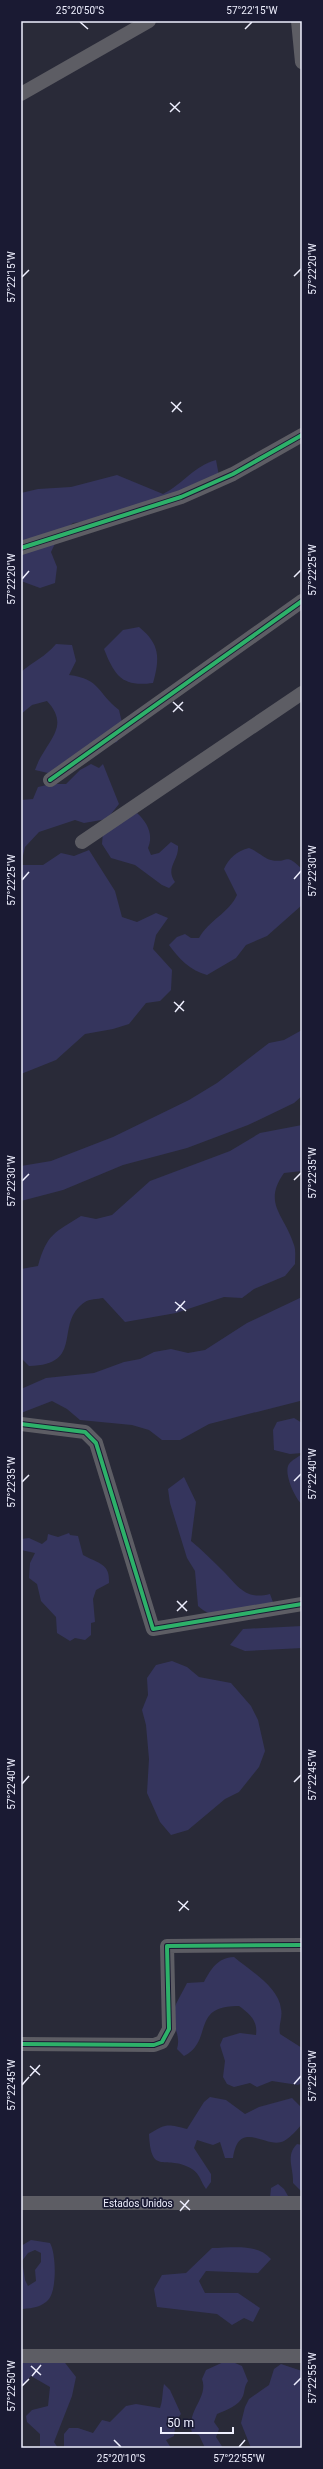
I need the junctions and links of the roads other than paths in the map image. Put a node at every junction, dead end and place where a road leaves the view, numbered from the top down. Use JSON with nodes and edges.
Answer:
{"nodes":[{"id":1,"x":149,"y":21,"type":"edge"},
{"id":2,"x":298,"y":21,"type":"edge"},
{"id":3,"x":302,"y":62,"type":"edge"},
{"id":4,"x":21,"y":94,"type":"edge"},
{"id":5,"x":302,"y":435,"type":"edge"},
{"id":6,"x":21,"y":548,"type":"edge"},
{"id":7,"x":302,"y":601,"type":"edge"},
{"id":8,"x":302,"y":693,"type":"edge"},
{"id":9,"x":50,"y":780,"type":"dead end"},
{"id":10,"x":82,"y":842,"type":"dead end"},
{"id":11,"x":21,"y":1424,"type":"edge"},
{"id":12,"x":302,"y":1604,"type":"edge"},
{"id":13,"x":302,"y":1945,"type":"edge"},
{"id":14,"x":21,"y":2044,"type":"edge"},
{"id":15,"x":21,"y":2203,"type":"edge"},
{"id":16,"x":302,"y":2203,"type":"edge"},
{"id":17,"x":21,"y":2356,"type":"edge"},
{"id":18,"x":302,"y":2356,"type":"edge"}],
"edges":[{"from":1,"to":4,"type":"street"},
{"from":2,"to":3,"type":"street"},
{"from":5,"to":6,"type":"street"},
{"from":7,"to":9,"type":"street"},
{"from":8,"to":10,"type":"street"},
{"from":11,"to":12,"type":"street"},
{"from":13,"to":14,"type":"street"},
{"from":15,"to":16,"type":"street","name":"Estados Unidos"},
{"from":17,"to":18,"type":"street"}]}
